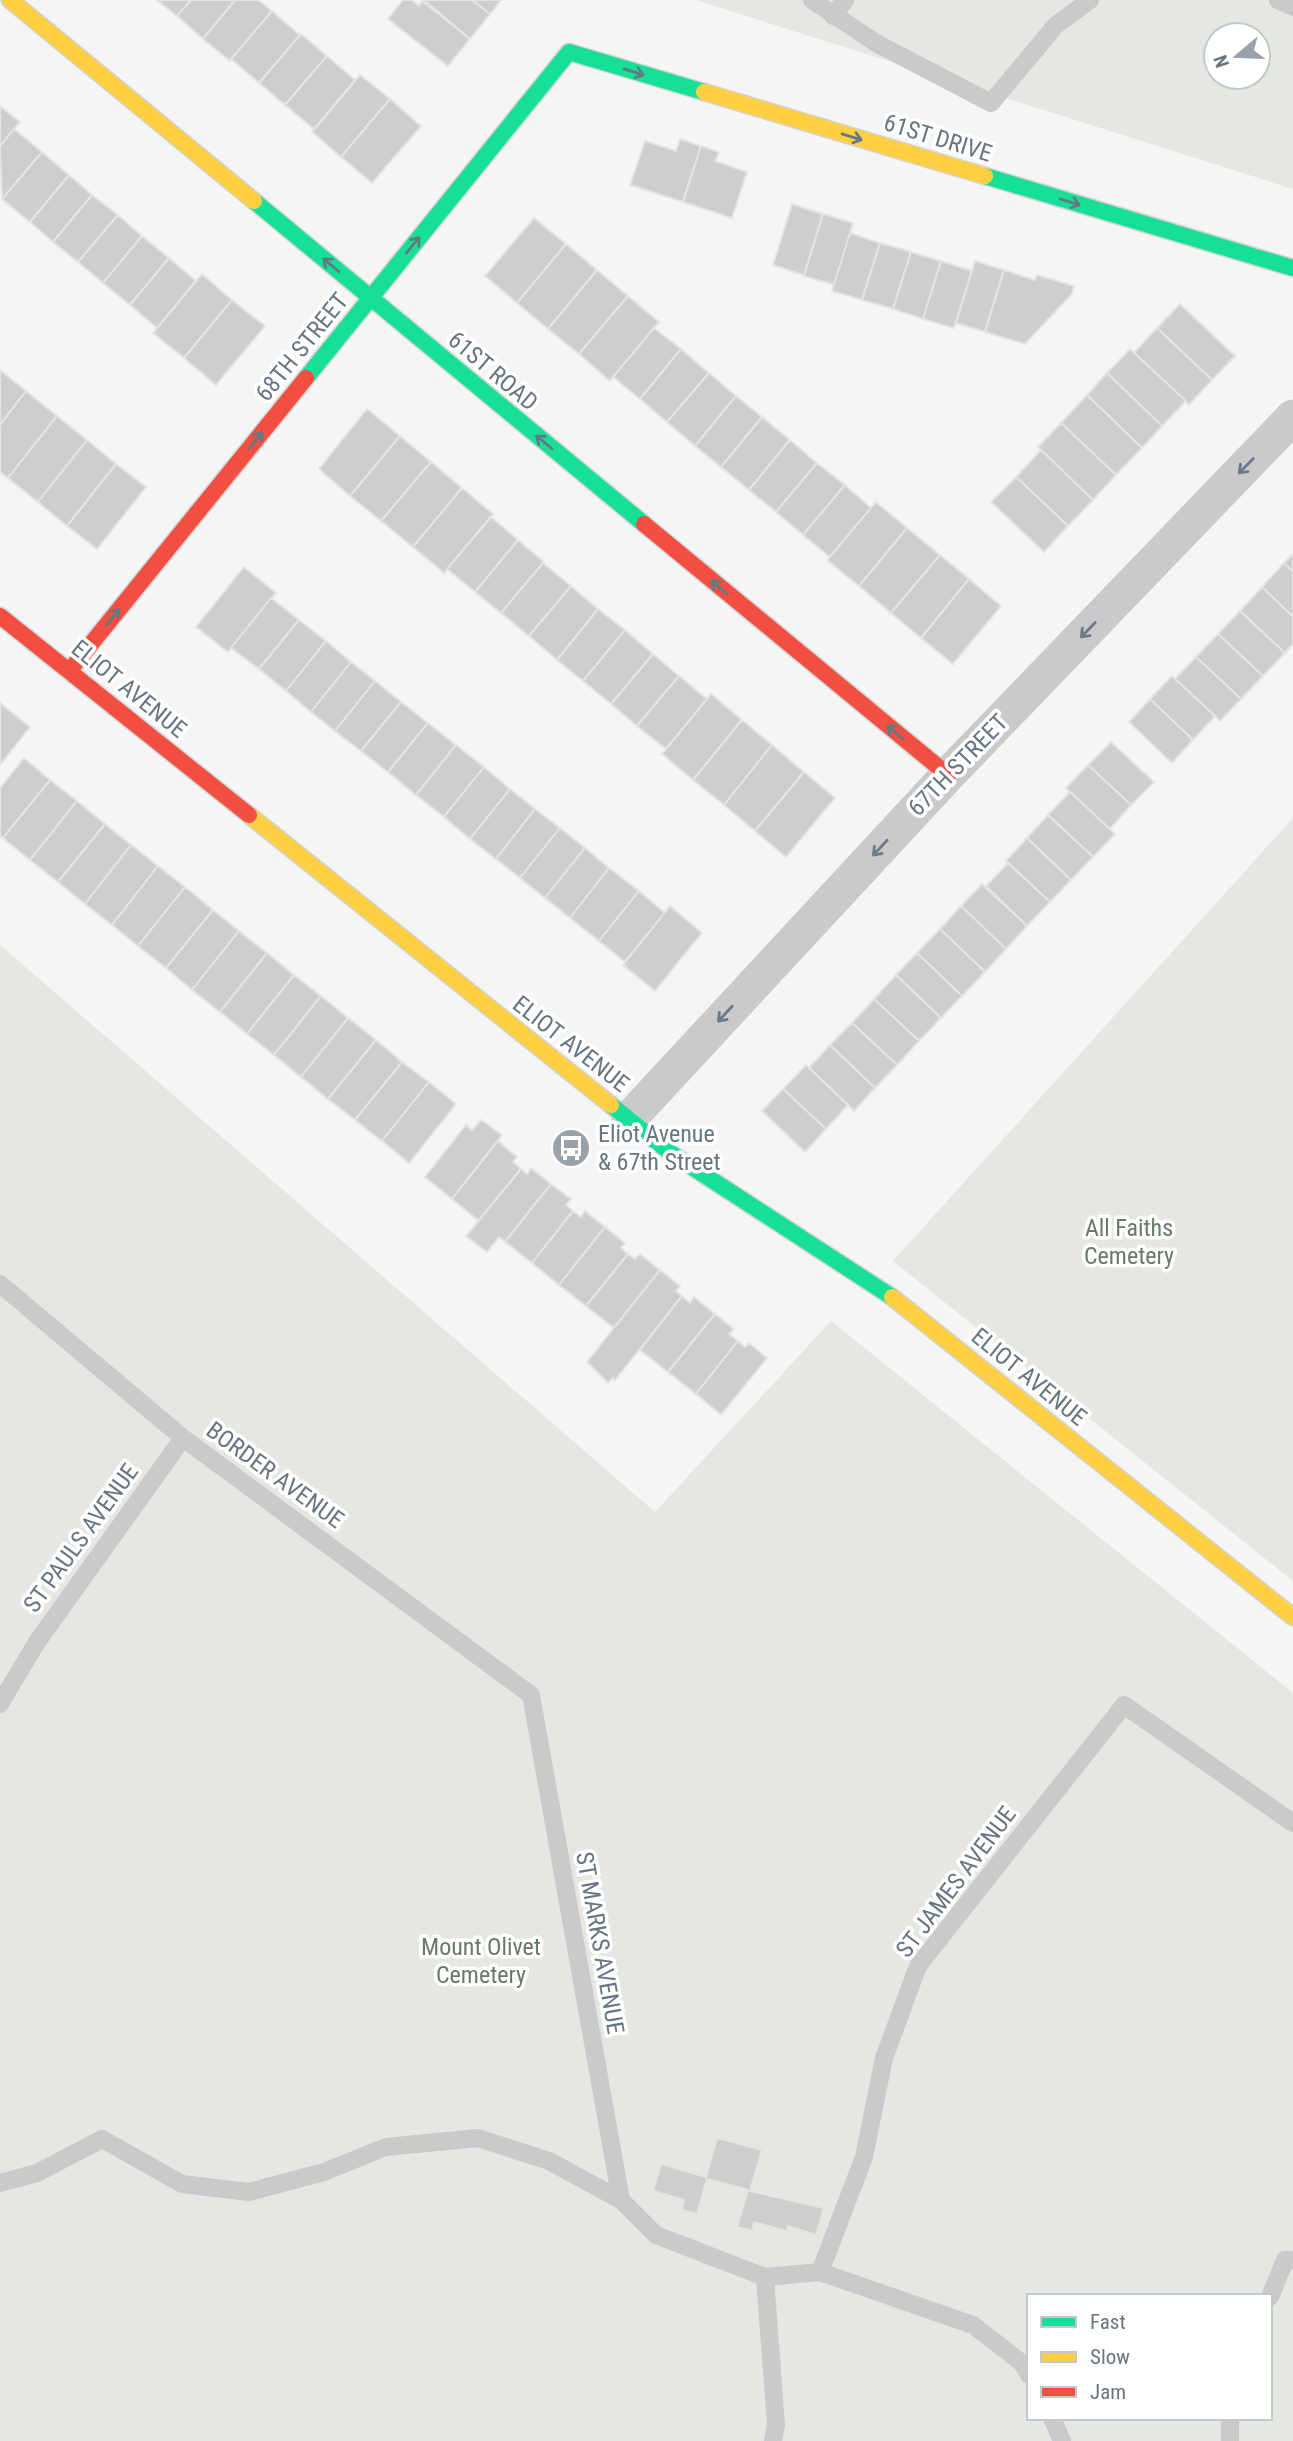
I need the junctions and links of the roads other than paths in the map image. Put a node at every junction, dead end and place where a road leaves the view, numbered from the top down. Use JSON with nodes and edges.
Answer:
{"nodes":[{"id":1,"x":10,"y":0,"type":"edge"},
{"id":2,"x":812,"y":0,"type":"edge"},
{"id":3,"x":845,"y":0,"type":"edge"},
{"id":4,"x":1090,"y":0,"type":"edge"},
{"id":5,"x":1279,"y":0,"type":"edge"},
{"id":6,"x":1293,"y":7,"type":"edge"},
{"id":7,"x":833,"y":16,"type":"junction"},
{"id":8,"x":569,"y":52,"type":"joint"},
{"id":9,"x":1293,"y":268,"type":"edge"},
{"id":10,"x":370,"y":299,"type":"junction"},
{"id":11,"x":1293,"y":417,"type":"edge"},
{"id":12,"x":0,"y":616,"type":"edge"},
{"id":13,"x":70,"y":670,"type":"junction"},
{"id":14,"x":948,"y":775,"type":"junction"},
{"id":15,"x":629,"y":1119,"type":"junction"},
{"id":16,"x":0,"y":1284,"type":"edge"},
{"id":17,"x":183,"y":1438,"type":"junction"},
{"id":18,"x":1293,"y":1617,"type":"edge"},
{"id":19,"x":531,"y":1695,"type":"joint"},
{"id":20,"x":0,"y":1704,"type":"edge"},
{"id":21,"x":1293,"y":1823,"type":"edge"},
{"id":22,"x":0,"y":2183,"type":"edge"},
{"id":23,"x":621,"y":2200,"type":"junction"},
{"id":24,"x":1289,"y":2260,"type":"edge"},
{"id":25,"x":820,"y":2272,"type":"junction"},
{"id":26,"x":765,"y":2277,"type":"junction"},
{"id":27,"x":1272,"y":2294,"type":"edge"},
{"id":28,"x":1027,"y":2372,"type":"edge"},
{"id":29,"x":1053,"y":2420,"type":"edge"},
{"id":30,"x":1230,"y":2420,"type":"edge"},
{"id":31,"x":773,"y":2441,"type":"edge"},
{"id":32,"x":1062,"y":2441,"type":"edge"},
{"id":33,"x":1230,"y":2441,"type":"edge"}],
"edges":[{"from":10,"to":1,"type":"street","name":"61ST ROAD","one_way":true},
{"from":2,"to":7,"type":"lane"},
{"from":3,"to":7,"type":"lane"},
{"from":4,"to":7,"type":"lane"},
{"from":5,"to":6,"type":"lane"},
{"from":8,"to":9,"type":"street","name":"61ST DRIVE","one_way":true},
{"from":10,"to":8,"type":"street","name":"68TH STREET","one_way":true},
{"from":13,"to":10,"type":"street","name":"68TH STREET","one_way":true},
{"from":14,"to":10,"type":"street","name":"61ST ROAD","one_way":true},
{"from":11,"to":14,"type":"street","name":"67TH STREET","one_way":true},
{"from":12,"to":13,"type":"street","name":"ELIOT AVENUE"},
{"from":13,"to":15,"type":"street","name":"ELIOT AVENUE"},
{"from":14,"to":15,"type":"street","name":"67TH STREET","one_way":true},
{"from":15,"to":18,"type":"street","name":"ELIOT AVENUE"},
{"from":16,"to":17,"type":"lane","name":"BORDER AVENUE"},
{"from":17,"to":19,"type":"lane","name":"BORDER AVENUE"},
{"from":17,"to":20,"type":"lane","name":"ST PAULS AVENUE"},
{"from":19,"to":23,"type":"lane","name":"ST MARKS AVENUE"},
{"from":21,"to":25,"type":"lane","name":"ST JAMES AVENUE"},
{"from":22,"to":23,"type":"lane"},
{"from":23,"to":26,"type":"lane"},
{"from":24,"to":27,"type":"lane"},
{"from":25,"to":26,"type":"lane"},
{"from":25,"to":28,"type":"lane"},
{"from":26,"to":31,"type":"lane"},
{"from":29,"to":32,"type":"lane"},
{"from":30,"to":33,"type":"lane"}]}
